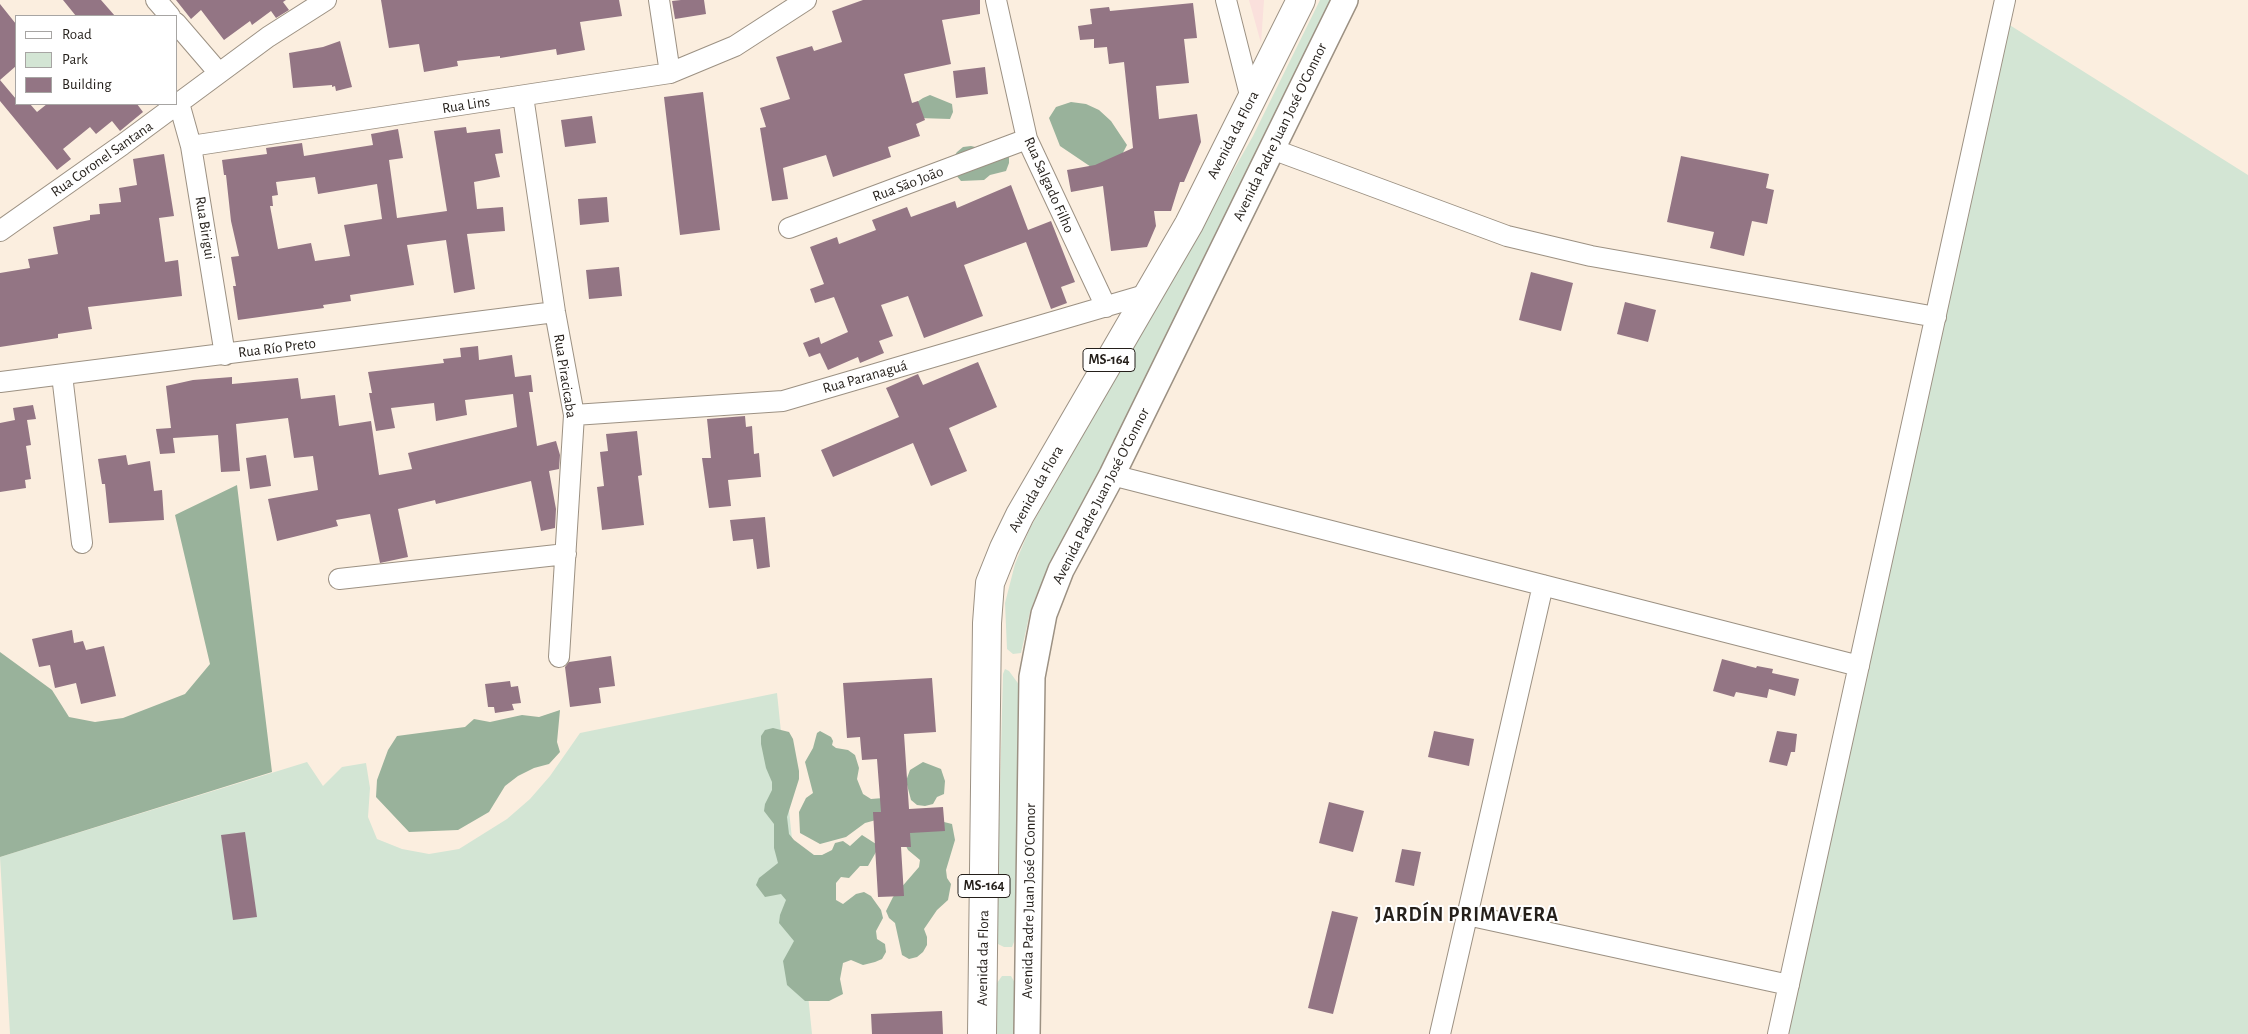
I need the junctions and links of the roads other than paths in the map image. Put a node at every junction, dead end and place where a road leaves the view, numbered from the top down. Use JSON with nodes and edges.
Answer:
{"nodes":[{"id":1,"x":156,"y":0,"type":"edge"},
{"id":2,"x":326,"y":0,"type":"edge"},
{"id":3,"x":659,"y":0,"type":"edge"},
{"id":4,"x":806,"y":0,"type":"edge"},
{"id":5,"x":996,"y":0,"type":"edge"},
{"id":6,"x":1226,"y":0,"type":"edge"},
{"id":7,"x":1302,"y":0,"type":"edge"},
{"id":8,"x":1345,"y":0,"type":"edge"},
{"id":9,"x":2005,"y":0,"type":"edge"},
{"id":10,"x":169,"y":15,"type":"edge"},
{"id":11,"x":178,"y":25,"type":"edge"},
{"id":12,"x":670,"y":73,"type":"junction"},
{"id":13,"x":219,"y":74,"type":"junction"},
{"id":14,"x":523,"y":96,"type":"junction"},
{"id":15,"x":1252,"y":99,"type":"junction"},
{"id":16,"x":179,"y":103,"type":"joint"},
{"id":17,"x":176,"y":105,"type":"edge"},
{"id":18,"x":1027,"y":139,"type":"junction"},
{"id":19,"x":191,"y":146,"type":"junction"},
{"id":20,"x":1272,"y":149,"type":"junction"},
{"id":21,"x":789,"y":228,"type":"dead end"},
{"id":22,"x":0,"y":231,"type":"edge"},
{"id":23,"x":1148,"y":294,"type":"junction"},
{"id":24,"x":1106,"y":307,"type":"junction"},
{"id":25,"x":554,"y":312,"type":"junction"},
{"id":26,"x":1936,"y":317,"type":"junction"},
{"id":27,"x":225,"y":355,"type":"junction"},
{"id":28,"x":62,"y":375,"type":"junction"},
{"id":29,"x":0,"y":382,"type":"edge"},
{"id":30,"x":574,"y":415,"type":"junction"},
{"id":31,"x":1112,"y":475,"type":"junction"},
{"id":32,"x":82,"y":543,"type":"dead end"},
{"id":33,"x":566,"y":554,"type":"junction"},
{"id":34,"x":339,"y":579,"type":"dead end"},
{"id":35,"x":1543,"y":585,"type":"junction"},
{"id":36,"x":559,"y":658,"type":"dead end"},
{"id":37,"x":1859,"y":666,"type":"junction"},
{"id":38,"x":1468,"y":915,"type":"junction"},
{"id":39,"x":1789,"y":985,"type":"junction"},
{"id":40,"x":982,"y":1034,"type":"edge"},
{"id":41,"x":1027,"y":1034,"type":"edge"},
{"id":42,"x":1440,"y":1034,"type":"edge"},
{"id":43,"x":1778,"y":1034,"type":"edge"}],
"edges":[{"from":1,"to":10,"type":"street"},
{"from":2,"to":13,"type":"street","name":"Rua Coronel Santana"},
{"from":3,"to":12,"type":"street"},
{"from":4,"to":12,"type":"street","name":"Rua Lins"},
{"from":5,"to":18,"type":"street","name":"Rua Salgado Filho"},
{"from":6,"to":15,"type":"street"},
{"from":7,"to":15,"type":"main road","name":"Avenida da Flora","number":"MS-164"},
{"from":8,"to":20,"type":"street","name":"Avenida Padre Juan José O'Connor"},
{"from":9,"to":26,"type":"street"},
{"from":11,"to":13,"type":"street"},
{"from":12,"to":14,"type":"street","name":"Rua Lins"},
{"from":13,"to":16,"type":"street","name":"Rua Coronel Santana"},
{"from":14,"to":19,"type":"street","name":"Rua Lins"},
{"from":14,"to":25,"type":"street","name":"Rua Piracicaba"},
{"from":15,"to":23,"type":"main road","name":"Avenida da Flora","number":"MS-164"},
{"from":16,"to":19,"type":"street","name":"Rua Birigui"},
{"from":17,"to":22,"type":"street","name":"Rua Coronel Santana"},
{"from":18,"to":21,"type":"street","name":"Rua São João"},
{"from":18,"to":24,"type":"street","name":"Rua Salgado Filho"},
{"from":19,"to":27,"type":"street","name":"Rua Birigui"},
{"from":20,"to":26,"type":"street"},
{"from":20,"to":31,"type":"street","name":"Avenida Padre Juan José O'Connor"},
{"from":23,"to":24,"type":"street","name":"Rua Paranaguá"},
{"from":23,"to":40,"type":"main road","name":"Avenida da Flora","number":"MS-164"},
{"from":24,"to":30,"type":"street","name":"Rua Paranaguá"},
{"from":25,"to":27,"type":"street","name":"Rua Río Preto"},
{"from":25,"to":30,"type":"street","name":"Rua Piracicaba"},
{"from":26,"to":37,"type":"street"},
{"from":27,"to":28,"type":"street","name":"Rua Río Preto"},
{"from":28,"to":29,"type":"street","name":"Rua Río Preto"},
{"from":28,"to":32,"type":"street"},
{"from":30,"to":33,"type":"street","name":"Rua Piracicaba"},
{"from":31,"to":35,"type":"street"},
{"from":31,"to":41,"type":"street","name":"Avenida Padre Juan José O'Connor"},
{"from":33,"to":34,"type":"street"},
{"from":33,"to":36,"type":"street","name":"Rua Piracicaba"},
{"from":35,"to":37,"type":"street"},
{"from":35,"to":38,"type":"street"},
{"from":37,"to":39,"type":"street"},
{"from":38,"to":39,"type":"street"},
{"from":38,"to":42,"type":"street"},
{"from":39,"to":43,"type":"street"}]}
